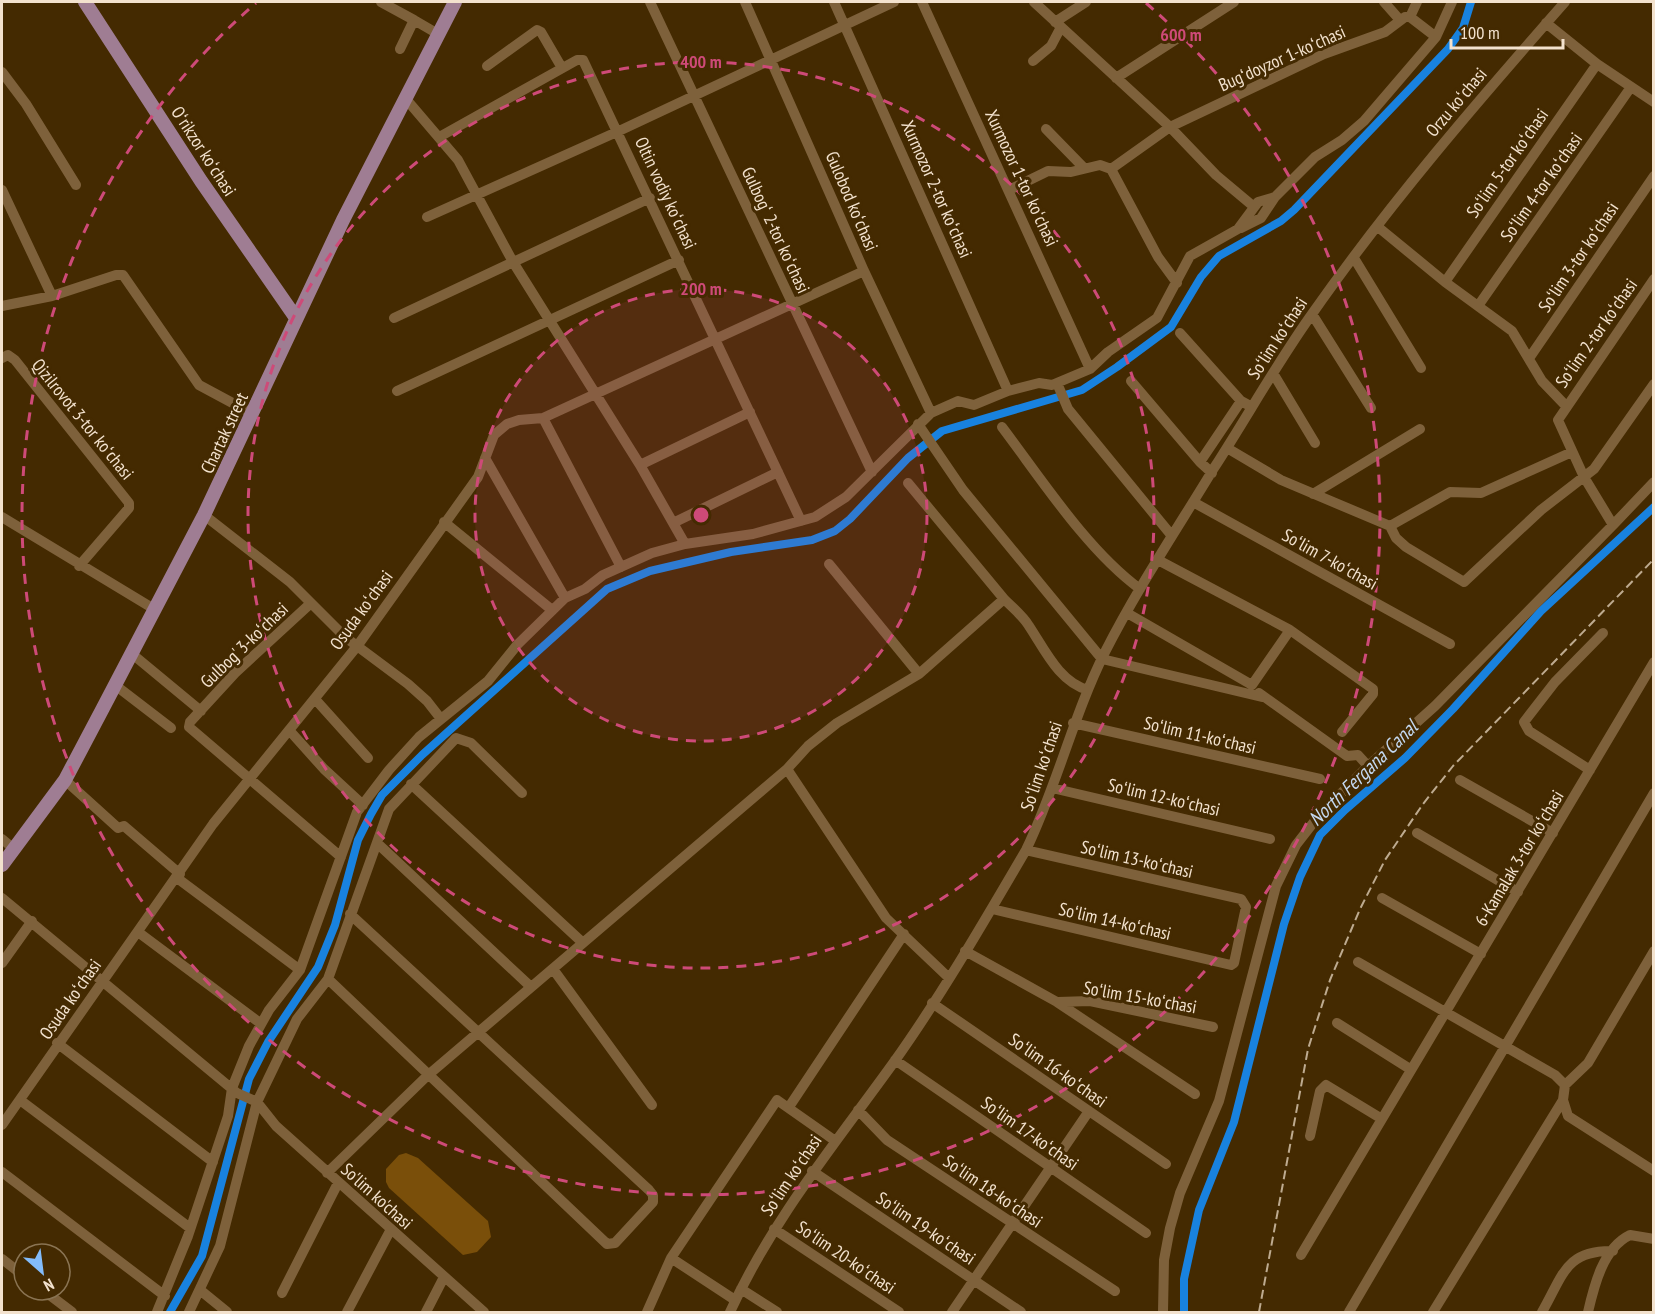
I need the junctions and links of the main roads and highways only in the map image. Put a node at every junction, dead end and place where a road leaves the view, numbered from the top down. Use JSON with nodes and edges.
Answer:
{"nodes":[{"id":1,"x":85,"y":2,"type":"edge"},
{"id":2,"x":455,"y":2,"type":"edge"},
{"id":3,"x":296,"y":318,"type":"junction"},
{"id":4,"x":2,"y":865,"type":"edge"}],
"edges":[{"from":1,"to":3,"type":"main road","name":"Oʻrikzor koʻchasi"},
{"from":2,"to":3,"type":"main road","name":"Chartak street"},
{"from":3,"to":4,"type":"main road","name":"Chartak street"}]}
